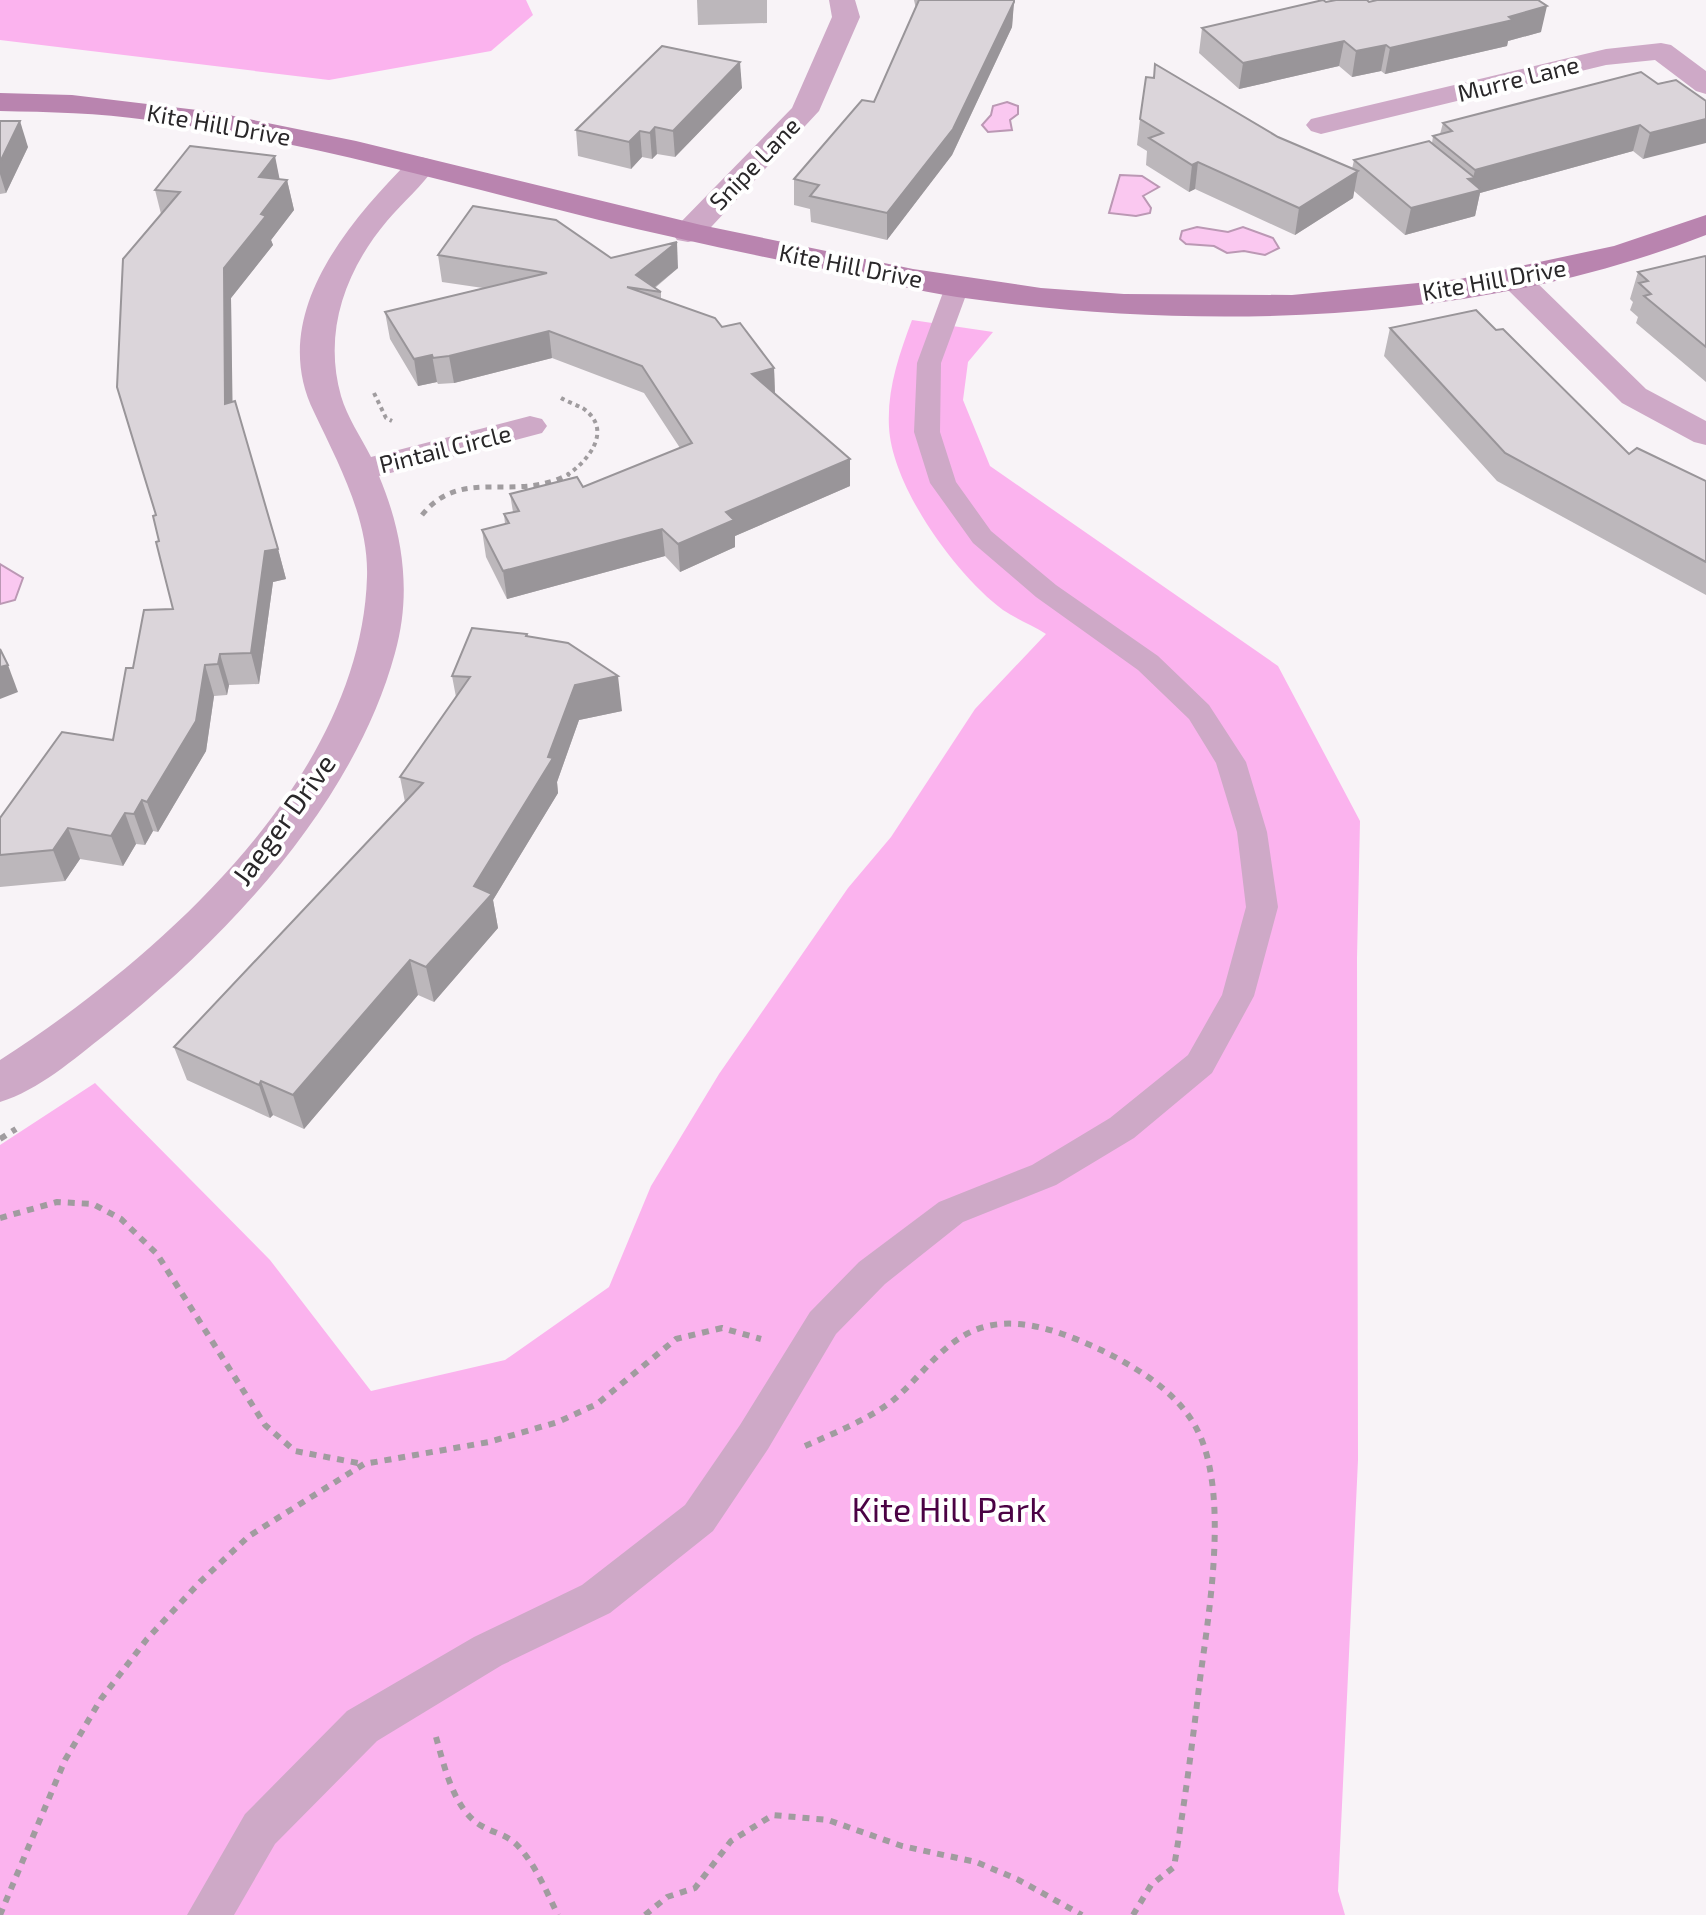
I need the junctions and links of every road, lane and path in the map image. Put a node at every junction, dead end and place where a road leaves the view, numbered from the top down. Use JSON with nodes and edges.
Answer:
{"nodes":[{"id":1,"x":842,"y":0,"type":"edge"},
{"id":2,"x":1706,"y":85,"type":"edge"},
{"id":3,"x":0,"y":102,"type":"edge"},
{"id":4,"x":1321,"y":125,"type":"dead end"},
{"id":5,"x":421,"y":166,"type":"junction"},
{"id":6,"x":1706,"y":224,"type":"edge"},
{"id":7,"x":688,"y":233,"type":"junction"},
{"id":8,"x":1516,"y":280,"type":"junction"},
{"id":9,"x":957,"y":287,"type":"junction"},
{"id":10,"x":530,"y":426,"type":"dead end"},
{"id":11,"x":1706,"y":435,"type":"edge"},
{"id":12,"x":360,"y":470,"type":"junction"},
{"id":13,"x":7,"y":1067,"type":"edge"},
{"id":14,"x":0,"y":1218,"type":"edge"},
{"id":15,"x":766,"y":1341,"type":"dead end"},
{"id":16,"x":802,"y":1439,"type":"dead end"},
{"id":17,"x":364,"y":1464,"type":"junction"},
{"id":18,"x":445,"y":1727,"type":"dead end"},
{"id":19,"x":0,"y":1915,"type":"edge"},
{"id":20,"x":209,"y":1915,"type":"edge"},
{"id":21,"x":558,"y":1915,"type":"edge"},
{"id":22,"x":645,"y":1915,"type":"edge"},
{"id":23,"x":1082,"y":1915,"type":"edge"},
{"id":24,"x":1133,"y":1915,"type":"edge"}],
"edges":[{"from":1,"to":7,"type":"street","name":"Snipe Lane"},
{"from":2,"to":4,"type":"street","name":"Murre Lane"},
{"from":3,"to":5,"type":"street","name":"Kite Hill Drive"},
{"from":5,"to":7,"type":"street","name":"Kite Hill Drive"},
{"from":5,"to":12,"type":"street","name":"Jaeger Drive"},
{"from":6,"to":8,"type":"street","name":"Kite Hill Drive"},
{"from":7,"to":9,"type":"street","name":"Kite Hill Drive"},
{"from":8,"to":9,"type":"street","name":"Kite Hill Drive"},
{"from":8,"to":11,"type":"street"},
{"from":9,"to":20,"type":"lane"},
{"from":10,"to":12,"type":"street","name":"Pintail Circle"},
{"from":12,"to":13,"type":"street","name":"Jaeger Drive"},
{"from":14,"to":17,"type":"path"},
{"from":15,"to":17,"type":"path"},
{"from":16,"to":24,"type":"path"},
{"from":17,"to":19,"type":"path"},
{"from":18,"to":21,"type":"path"},
{"from":22,"to":23,"type":"path"}]}
